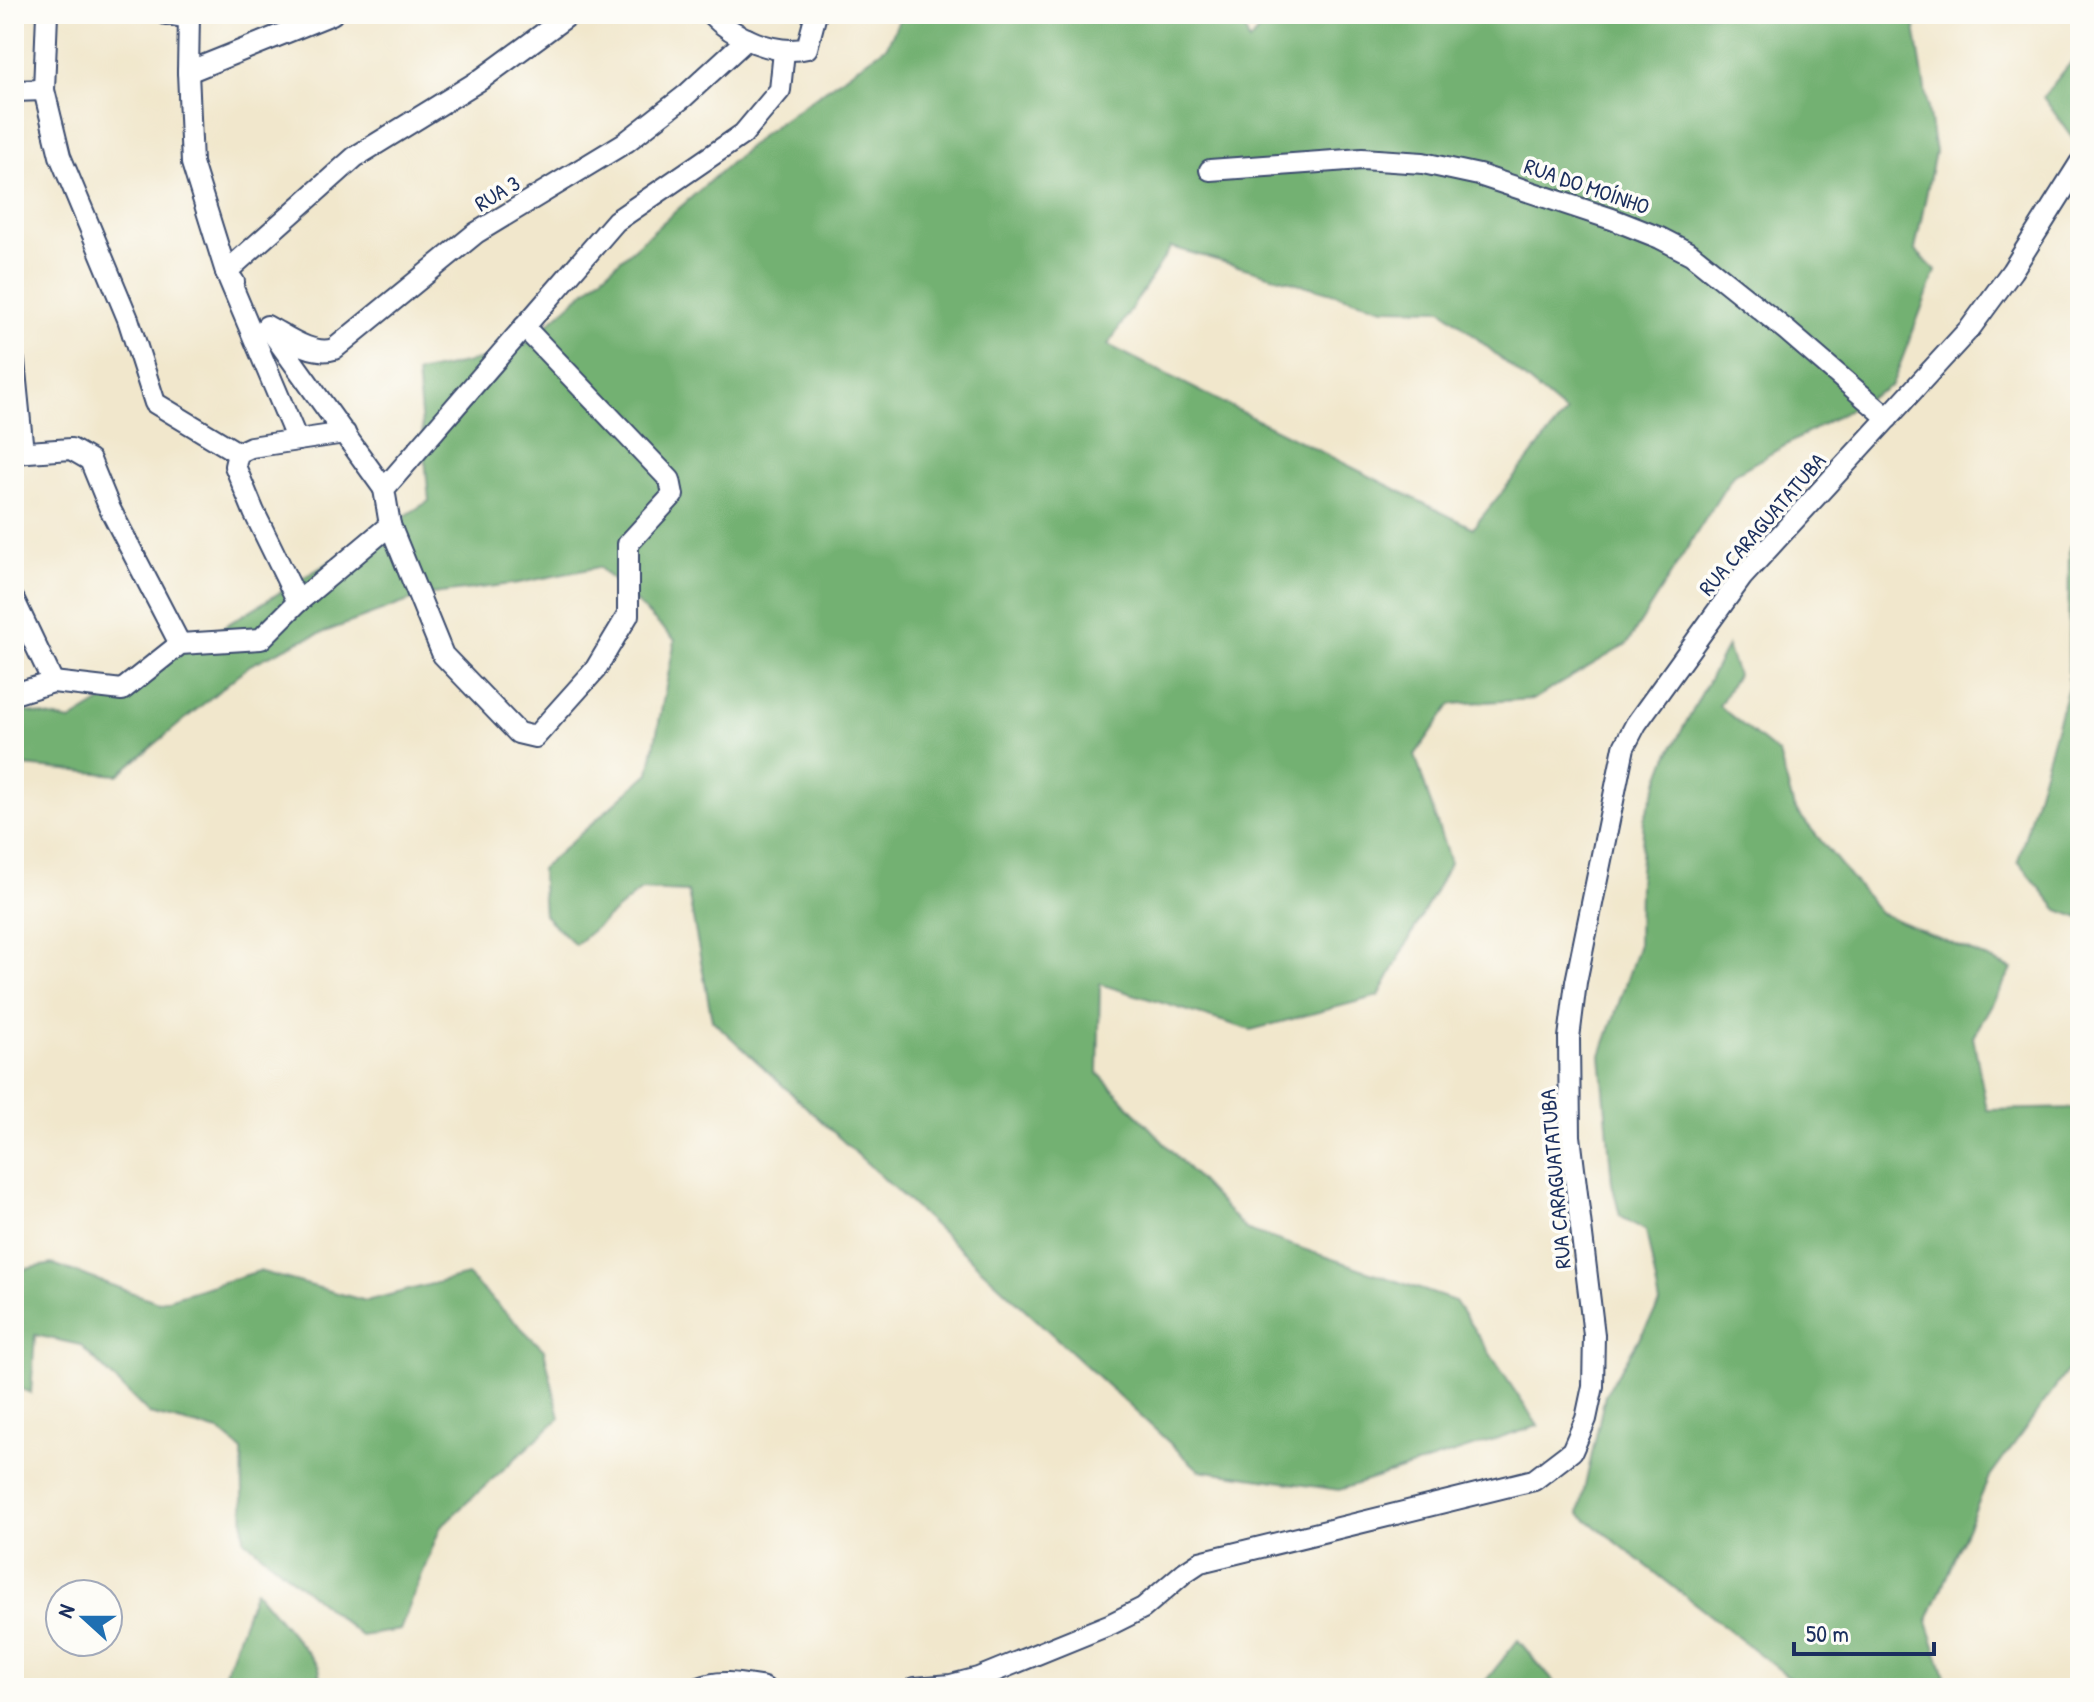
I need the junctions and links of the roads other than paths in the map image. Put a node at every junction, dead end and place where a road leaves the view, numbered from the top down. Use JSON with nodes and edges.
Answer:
{"nodes":[{"id":1,"x":47,"y":14,"type":"edge"},
{"id":2,"x":166,"y":14,"type":"edge"},
{"id":3,"x":332,"y":14,"type":"edge"},
{"id":4,"x":570,"y":14,"type":"edge"},
{"id":5,"x":711,"y":14,"type":"edge"},
{"id":6,"x":816,"y":14,"type":"edge"},
{"id":7,"x":189,"y":16,"type":"edge"},
{"id":8,"x":747,"y":39,"type":"junction"},
{"id":9,"x":784,"y":51,"type":"junction"},
{"id":10,"x":188,"y":72,"type":"junction"},
{"id":11,"x":44,"y":90,"type":"junction"},
{"id":12,"x":14,"y":91,"type":"edge"},
{"id":13,"x":2080,"y":163,"type":"edge"},
{"id":14,"x":1210,"y":170,"type":"dead end"},
{"id":15,"x":226,"y":272,"type":"junction"},
{"id":16,"x":267,"y":326,"type":"junction"},
{"id":17,"x":524,"y":327,"type":"junction"},
{"id":18,"x":14,"y":361,"type":"edge"},
{"id":19,"x":1888,"y":418,"type":"junction"},
{"id":20,"x":345,"y":433,"type":"junction"},
{"id":21,"x":297,"y":440,"type":"junction"},
{"id":22,"x":18,"y":452,"type":"edge"},
{"id":23,"x":238,"y":453,"type":"junction"},
{"id":24,"x":384,"y":489,"type":"junction"},
{"id":25,"x":390,"y":525,"type":"junction"},
{"id":26,"x":14,"y":600,"type":"edge"},
{"id":27,"x":298,"y":602,"type":"junction"},
{"id":28,"x":180,"y":644,"type":"junction"},
{"id":29,"x":53,"y":682,"type":"junction"},
{"id":30,"x":14,"y":694,"type":"edge"},
{"id":31,"x":699,"y":1688,"type":"edge"},
{"id":32,"x":764,"y":1688,"type":"edge"},
{"id":33,"x":915,"y":1688,"type":"edge"}],
"edges":[{"from":1,"to":11,"type":"street"},
{"from":2,"to":7,"type":"street"},
{"from":3,"to":10,"type":"street"},
{"from":4,"to":15,"type":"street"},
{"from":5,"to":8,"type":"street"},
{"from":6,"to":9,"type":"street"},
{"from":7,"to":10,"type":"street"},
{"from":8,"to":9,"type":"street"},
{"from":8,"to":16,"type":"street","name":"RUA 3"},
{"from":9,"to":17,"type":"street"},
{"from":10,"to":15,"type":"street"},
{"from":11,"to":12,"type":"street"},
{"from":11,"to":23,"type":"street"},
{"from":13,"to":19,"type":"street","name":"RUA CARAGUATATUBA"},
{"from":14,"to":19,"type":"street","name":"RUA DO MOÍNHO"},
{"from":15,"to":16,"type":"street"},
{"from":15,"to":21,"type":"street"},
{"from":16,"to":20,"type":"street"},
{"from":17,"to":24,"type":"street"},
{"from":17,"to":25,"type":"street"},
{"from":18,"to":22,"type":"street"},
{"from":19,"to":33,"type":"street","name":"RUA CARAGUATATUBA"},
{"from":20,"to":21,"type":"street"},
{"from":20,"to":24,"type":"street"},
{"from":21,"to":23,"type":"street"},
{"from":22,"to":28,"type":"street"},
{"from":23,"to":27,"type":"street"},
{"from":24,"to":25,"type":"street"},
{"from":25,"to":27,"type":"street"},
{"from":26,"to":29,"type":"street"},
{"from":27,"to":28,"type":"street"},
{"from":28,"to":29,"type":"street"},
{"from":29,"to":30,"type":"street"},
{"from":31,"to":32,"type":"street"}]}
